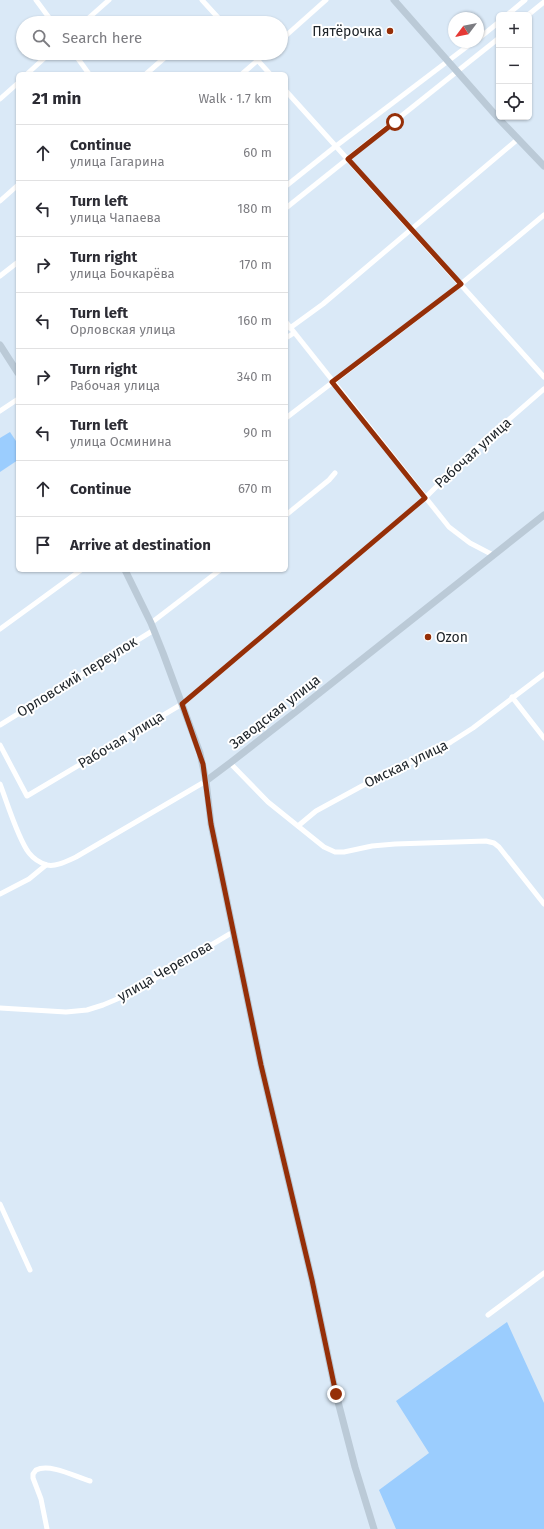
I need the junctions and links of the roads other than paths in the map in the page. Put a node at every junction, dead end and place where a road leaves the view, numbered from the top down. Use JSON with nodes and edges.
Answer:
{"nodes":[{"id":1,"x":36,"y":0,"type":"edge"},
{"id":2,"x":109,"y":0,"type":"edge"},
{"id":3,"x":202,"y":0,"type":"edge"},
{"id":4,"x":326,"y":0,"type":"edge"},
{"id":5,"x":394,"y":0,"type":"edge"},
{"id":6,"x":525,"y":0,"type":"edge"},
{"id":7,"x":544,"y":2,"type":"edge"},
{"id":8,"x":511,"y":12,"type":"edge"},
{"id":9,"x":532,"y":12,"type":"edge"},
{"id":10,"x":48,"y":16,"type":"edge"},
{"id":11,"x":91,"y":16,"type":"edge"},
{"id":12,"x":216,"y":16,"type":"edge"},
{"id":13,"x":496,"y":24,"type":"edge"},
{"id":14,"x":288,"y":34,"type":"edge"},
{"id":15,"x":484,"y":34,"type":"edge"},
{"id":16,"x":496,"y":40,"type":"edge"},
{"id":17,"x":465,"y":48,"type":"edge"},
{"id":18,"x":42,"y":60,"type":"edge"},
{"id":19,"x":79,"y":60,"type":"edge"},
{"id":20,"x":162,"y":60,"type":"edge"},
{"id":21,"x":258,"y":60,"type":"joint"},
{"id":22,"x":448,"y":60,"type":"junction"},
{"id":23,"x":458,"y":71,"type":"junction"},
{"id":24,"x":29,"y":72,"type":"edge"},
{"id":25,"x":88,"y":72,"type":"edge"},
{"id":26,"x":148,"y":72,"type":"edge"},
{"id":27,"x":244,"y":72,"type":"edge"},
{"id":28,"x":268,"y":72,"type":"edge"},
{"id":29,"x":16,"y":85,"type":"edge"},
{"id":30,"x":288,"y":93,"type":"edge"},
{"id":31,"x":0,"y":99,"type":"edge"},
{"id":32,"x":518,"y":139,"type":"junction"},
{"id":33,"x":336,"y":146,"type":"junction"},
{"id":34,"x":348,"y":159,"type":"junction"},
{"id":35,"x":544,"y":166,"type":"edge"},
{"id":36,"x":288,"y":184,"type":"edge"},
{"id":37,"x":16,"y":187,"type":"edge"},
{"id":38,"x":0,"y":201,"type":"edge"},
{"id":39,"x":288,"y":206,"type":"edge"},
{"id":40,"x":544,"y":215,"type":"edge"},
{"id":41,"x":410,"y":229,"type":"junction"},
{"id":42,"x":16,"y":264,"type":"edge"},
{"id":43,"x":0,"y":276,"type":"edge"},
{"id":44,"x":461,"y":284,"type":"junction"},
{"id":45,"x":288,"y":325,"type":"edge"},
{"id":46,"x":290,"y":328,"type":"junction"},
{"id":47,"x":294,"y":333,"type":"junction"},
{"id":48,"x":288,"y":337,"type":"edge"},
{"id":49,"x":0,"y":345,"type":"edge"},
{"id":50,"x":16,"y":370,"type":"edge"},
{"id":51,"x":544,"y":377,"type":"edge"},
{"id":52,"x":332,"y":382,"type":"junction"},
{"id":53,"x":544,"y":389,"type":"edge"},
{"id":54,"x":16,"y":400,"type":"edge"},
{"id":55,"x":0,"y":411,"type":"edge"},
{"id":56,"x":288,"y":416,"type":"edge"},
{"id":57,"x":335,"y":473,"type":"dead end"},
{"id":58,"x":425,"y":498,"type":"junction"},
{"id":59,"x":288,"y":513,"type":"edge"},
{"id":60,"x":544,"y":515,"type":"edge"},
{"id":61,"x":493,"y":555,"type":"junction"},
{"id":62,"x":78,"y":572,"type":"edge"},
{"id":63,"x":126,"y":572,"type":"edge"},
{"id":64,"x":218,"y":572,"type":"edge"},
{"id":65,"x":153,"y":626,"type":"junction"},
{"id":66,"x":0,"y":629,"type":"edge"},
{"id":67,"x":544,"y":674,"type":"edge"},
{"id":68,"x":512,"y":698,"type":"junction"},
{"id":69,"x":182,"y":704,"type":"junction"},
{"id":70,"x":0,"y":725,"type":"edge"},
{"id":71,"x":544,"y":738,"type":"edge"},
{"id":72,"x":0,"y":745,"type":"edge"},
{"id":73,"x":230,"y":763,"type":"junction"},
{"id":74,"x":206,"y":781,"type":"junction"},
{"id":75,"x":0,"y":784,"type":"edge"},
{"id":76,"x":298,"y":826,"type":"junction"},
{"id":77,"x":46,"y":865,"type":"junction"},
{"id":78,"x":0,"y":894,"type":"edge"},
{"id":79,"x":544,"y":904,"type":"edge"},
{"id":80,"x":233,"y":932,"type":"junction"},
{"id":81,"x":0,"y":1008,"type":"edge"},
{"id":82,"x":0,"y":1204,"type":"edge"},
{"id":83,"x":30,"y":1270,"type":"dead end"},
{"id":84,"x":544,"y":1273,"type":"edge"},
{"id":85,"x":488,"y":1316,"type":"dead end"},
{"id":86,"x":90,"y":1481,"type":"dead end"},
{"id":87,"x":47,"y":1529,"type":"edge"},
{"id":88,"x":374,"y":1529,"type":"edge"}],
"edges":[{"from":1,"to":10,"type":"street"},
{"from":2,"to":11,"type":"street"},
{"from":3,"to":12,"type":"street"},
{"from":4,"to":14,"type":"street"},
{"from":5,"to":22,"type":"street"},
{"from":6,"to":8,"type":"street"},
{"from":7,"to":9,"type":"street"},
{"from":13,"to":15,"type":"street"},
{"from":16,"to":23,"type":"street"},
{"from":17,"to":22,"type":"street"},
{"from":18,"to":24,"type":"street"},
{"from":19,"to":25,"type":"street"},
{"from":20,"to":26,"type":"street"},
{"from":21,"to":27,"type":"street"},
{"from":21,"to":28,"type":"street"},
{"from":22,"to":23,"type":"street"},
{"from":22,"to":33,"type":"street"},
{"from":23,"to":32,"type":"street"},
{"from":23,"to":34,"type":"street"},
{"from":29,"to":31,"type":"street"},
{"from":30,"to":33,"type":"street"},
{"from":32,"to":35,"type":"street"},
{"from":32,"to":41,"type":"street"},
{"from":33,"to":34,"type":"street"},
{"from":33,"to":36,"type":"street"},
{"from":34,"to":39,"type":"street"},
{"from":34,"to":41,"type":"street"},
{"from":37,"to":38,"type":"street"},
{"from":40,"to":44,"type":"street"},
{"from":41,"to":44,"type":"street"},
{"from":41,"to":46,"type":"street"},
{"from":42,"to":43,"type":"street"},
{"from":44,"to":51,"type":"street"},
{"from":44,"to":52,"type":"street"},
{"from":45,"to":46,"type":"street"},
{"from":46,"to":47,"type":"street"},
{"from":47,"to":48,"type":"street"},
{"from":47,"to":52,"type":"street"},
{"from":49,"to":50,"type":"street"},
{"from":52,"to":56,"type":"street"},
{"from":52,"to":58,"type":"street"},
{"from":53,"to":58,"type":"street","name":"Рабочая улица"},
{"from":54,"to":55,"type":"street"},
{"from":57,"to":59,"type":"street"},
{"from":58,"to":61,"type":"street"},
{"from":58,"to":69,"type":"street","name":"Рабочая улица"},
{"from":60,"to":61,"type":"street","name":"Заводская улица"},
{"from":61,"to":73,"type":"street","name":"Заводская улица"},
{"from":62,"to":66,"type":"street"},
{"from":63,"to":65,"type":"street"},
{"from":64,"to":65,"type":"street","name":"Орловский переулок"},
{"from":65,"to":69,"type":"street"},
{"from":65,"to":70,"type":"street","name":"Орловский переулок"},
{"from":67,"to":68,"type":"street","name":"Омская улица"},
{"from":68,"to":71,"type":"street"},
{"from":68,"to":76,"type":"street","name":"Омская улица"},
{"from":69,"to":72,"type":"street","name":"Рабочая улица"},
{"from":69,"to":74,"type":"street"},
{"from":73,"to":74,"type":"street","name":"Заводская улица"},
{"from":73,"to":76,"type":"street"},
{"from":74,"to":77,"type":"street","name":"Заводская улица"},
{"from":74,"to":80,"type":"street"},
{"from":75,"to":77,"type":"street"},
{"from":76,"to":79,"type":"street"},
{"from":77,"to":78,"type":"street","name":"Заводская улица"},
{"from":80,"to":81,"type":"street","name":"улица Черепова"},
{"from":80,"to":88,"type":"street"},
{"from":82,"to":83,"type":"street"},
{"from":84,"to":85,"type":"street"},
{"from":86,"to":87,"type":"street"}]}
